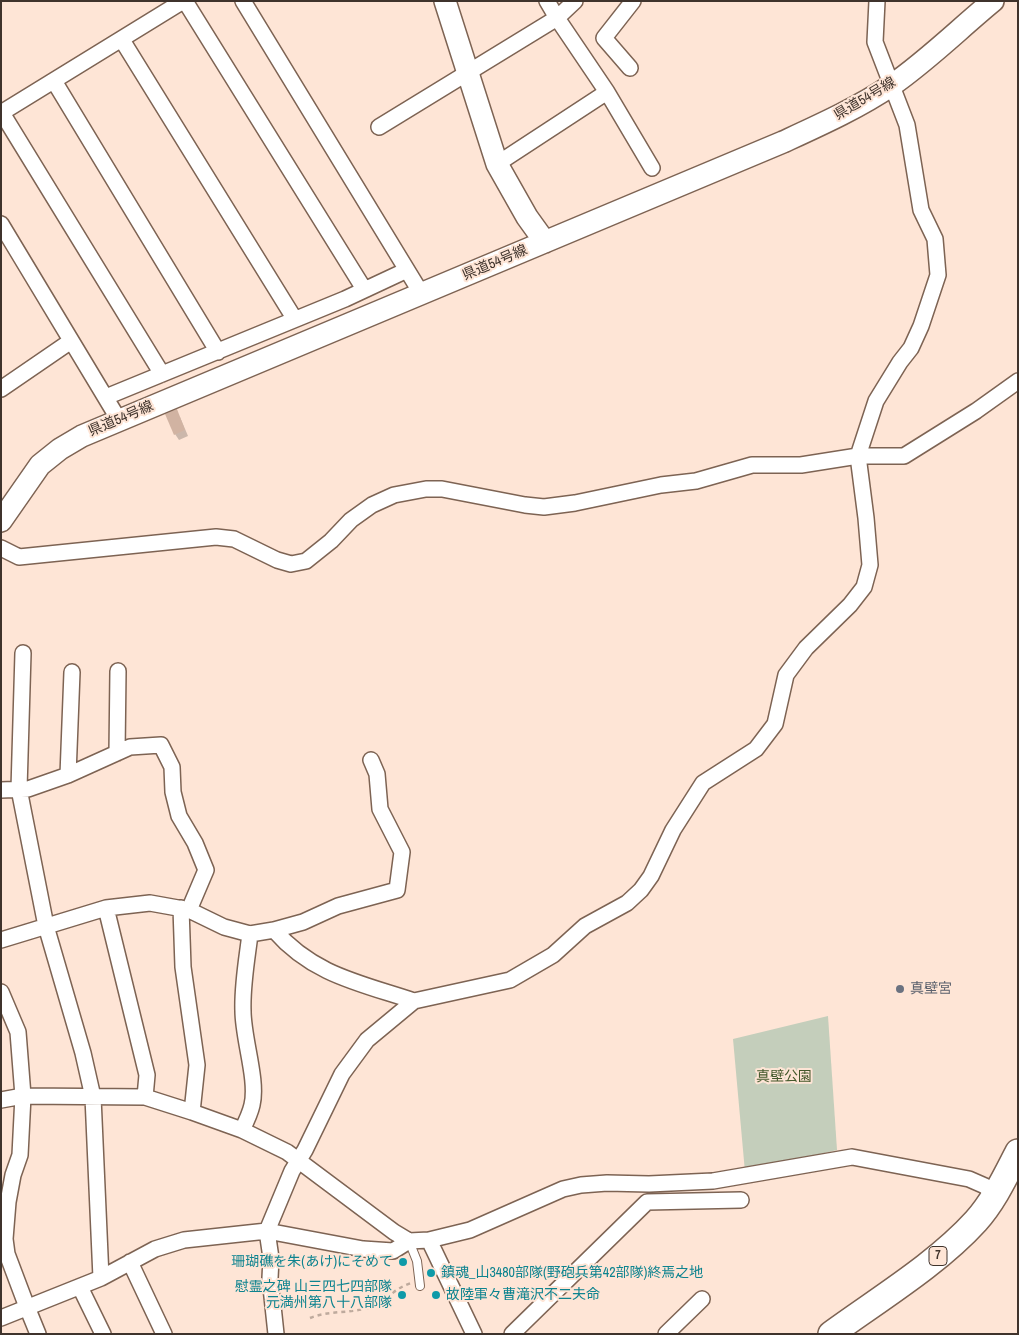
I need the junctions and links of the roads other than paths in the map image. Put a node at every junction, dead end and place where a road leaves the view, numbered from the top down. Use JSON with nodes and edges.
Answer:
{"nodes":[{"id":1,"x":184,"y":1,"type":"edge"},
{"id":2,"x":243,"y":1,"type":"edge"},
{"id":3,"x":445,"y":1,"type":"edge"},
{"id":4,"x":547,"y":1,"type":"edge"},
{"id":5,"x":575,"y":1,"type":"edge"},
{"id":6,"x":632,"y":1,"type":"edge"},
{"id":7,"x":877,"y":1,"type":"edge"},
{"id":8,"x":993,"y":1,"type":"edge"},
{"id":9,"x":557,"y":18,"type":"junction"},
{"id":10,"x":122,"y":40,"type":"junction"},
{"id":11,"x":630,"y":68,"type":"dead end"},
{"id":12,"x":468,"y":73,"type":"junction"},
{"id":13,"x":54,"y":81,"type":"junction"},
{"id":14,"x":892,"y":85,"type":"junction"},
{"id":15,"x":607,"y":92,"type":"junction"},
{"id":16,"x":2,"y":113,"type":"edge"},
{"id":17,"x":379,"y":127,"type":"dead end"},
{"id":18,"x":496,"y":164,"type":"junction"},
{"id":19,"x":652,"y":168,"type":"dead end"},
{"id":20,"x":1,"y":224,"type":"edge"},
{"id":21,"x":545,"y":242,"type":"junction"},
{"id":22,"x":407,"y":270,"type":"junction"},
{"id":23,"x":364,"y":289,"type":"junction"},
{"id":24,"x":421,"y":293,"type":"junction"},
{"id":25,"x":294,"y":318,"type":"junction"},
{"id":26,"x":71,"y":341,"type":"junction"},
{"id":27,"x":218,"y":352,"type":"junction"},
{"id":28,"x":162,"y":374,"type":"junction"},
{"id":29,"x":1018,"y":381,"type":"edge"},
{"id":30,"x":1,"y":389,"type":"edge"},
{"id":31,"x":106,"y":397,"type":"junction"},
{"id":32,"x":120,"y":420,"type":"junction"},
{"id":33,"x":858,"y":456,"type":"junction"},
{"id":34,"x":1,"y":521,"type":"edge"},
{"id":35,"x":1,"y":548,"type":"edge"},
{"id":36,"x":23,"y":653,"type":"dead end"},
{"id":37,"x":118,"y":671,"type":"dead end"},
{"id":38,"x":72,"y":672,"type":"dead end"},
{"id":39,"x":116,"y":753,"type":"junction"},
{"id":40,"x":371,"y":760,"type":"dead end"},
{"id":41,"x":68,"y":775,"type":"junction"},
{"id":42,"x":19,"y":789,"type":"junction"},
{"id":43,"x":1,"y":790,"type":"edge"},
{"id":44,"x":106,"y":908,"type":"junction"},
{"id":45,"x":185,"y":909,"type":"junction"},
{"id":46,"x":46,"y":926,"type":"junction"},
{"id":47,"x":274,"y":930,"type":"junction"},
{"id":48,"x":250,"y":934,"type":"junction"},
{"id":49,"x":1,"y":940,"type":"edge"},
{"id":50,"x":1,"y":992,"type":"edge"},
{"id":51,"x":414,"y":1001,"type":"junction"},
{"id":52,"x":23,"y":1096,"type":"junction"},
{"id":53,"x":92,"y":1097,"type":"junction"},
{"id":54,"x":145,"y":1097,"type":"junction"},
{"id":55,"x":1,"y":1100,"type":"edge"},
{"id":56,"x":192,"y":1112,"type":"junction"},
{"id":57,"x":242,"y":1130,"type":"junction"},
{"id":58,"x":1018,"y":1152,"type":"edge"},
{"id":59,"x":298,"y":1161,"type":"junction"},
{"id":60,"x":649,"y":1184,"type":"junction"},
{"id":61,"x":994,"y":1195,"type":"junction"},
{"id":62,"x":741,"y":1200,"type":"dead end"},
{"id":63,"x":647,"y":1202,"type":"junction"},
{"id":64,"x":267,"y":1231,"type":"junction"},
{"id":65,"x":429,"y":1240,"type":"junction"},
{"id":66,"x":410,"y":1241,"type":"junction"},
{"id":67,"x":130,"y":1262,"type":"junction"},
{"id":68,"x":101,"y":1278,"type":"junction"},
{"id":69,"x":420,"y":1284,"type":"road end"},
{"id":70,"x":80,"y":1287,"type":"junction"},
{"id":71,"x":702,"y":1299,"type":"dead end"},
{"id":72,"x":26,"y":1307,"type":"junction"},
{"id":73,"x":1,"y":1318,"type":"edge"},
{"id":74,"x":38,"y":1334,"type":"edge"},
{"id":75,"x":103,"y":1334,"type":"edge"},
{"id":76,"x":164,"y":1334,"type":"edge"},
{"id":77,"x":276,"y":1334,"type":"edge"},
{"id":78,"x":474,"y":1334,"type":"edge"},
{"id":79,"x":512,"y":1334,"type":"edge"},
{"id":80,"x":666,"y":1334,"type":"edge"},
{"id":81,"x":831,"y":1334,"type":"edge"}],
"edges":[{"from":1,"to":10,"type":"street"},
{"from":1,"to":23,"type":"street"},
{"from":2,"to":22,"type":"street"},
{"from":3,"to":12,"type":"main road"},
{"from":4,"to":9,"type":"street"},
{"from":5,"to":9,"type":"street"},
{"from":6,"to":11,"type":"street"},
{"from":7,"to":14,"type":"street"},
{"from":8,"to":14,"type":"main road","name":"県道54号線"},
{"from":9,"to":12,"type":"street"},
{"from":9,"to":15,"type":"street"},
{"from":10,"to":13,"type":"street"},
{"from":10,"to":25,"type":"street"},
{"from":12,"to":17,"type":"street"},
{"from":12,"to":18,"type":"main road"},
{"from":13,"to":16,"type":"street"},
{"from":13,"to":27,"type":"street"},
{"from":14,"to":21,"type":"main road","name":"県道54号線"},
{"from":14,"to":33,"type":"street"},
{"from":15,"to":18,"type":"street"},
{"from":15,"to":19,"type":"street"},
{"from":16,"to":28,"type":"street"},
{"from":18,"to":21,"type":"main road"},
{"from":20,"to":26,"type":"street"},
{"from":21,"to":24,"type":"main road","name":"県道54号線"},
{"from":22,"to":23,"type":"street"},
{"from":22,"to":24,"type":"street"},
{"from":23,"to":25,"type":"street"},
{"from":24,"to":32,"type":"main road","name":"県道54号線"},
{"from":25,"to":27,"type":"street"},
{"from":26,"to":30,"type":"street"},
{"from":26,"to":31,"type":"street"},
{"from":27,"to":28,"type":"street"},
{"from":28,"to":31,"type":"street"},
{"from":29,"to":33,"type":"street"},
{"from":31,"to":32,"type":"street"},
{"from":32,"to":34,"type":"main road","name":"県道54号線"},
{"from":33,"to":35,"type":"street"},
{"from":33,"to":51,"type":"street"},
{"from":36,"to":42,"type":"street"},
{"from":37,"to":39,"type":"street"},
{"from":38,"to":41,"type":"street"},
{"from":39,"to":41,"type":"street"},
{"from":39,"to":45,"type":"street"},
{"from":40,"to":47,"type":"street"},
{"from":41,"to":42,"type":"street"},
{"from":42,"to":43,"type":"street"},
{"from":42,"to":46,"type":"street"},
{"from":44,"to":45,"type":"street"},
{"from":44,"to":46,"type":"street"},
{"from":44,"to":54,"type":"street"},
{"from":45,"to":48,"type":"street"},
{"from":45,"to":56,"type":"street"},
{"from":46,"to":49,"type":"street"},
{"from":46,"to":53,"type":"street"},
{"from":47,"to":48,"type":"street"},
{"from":47,"to":51,"type":"street"},
{"from":48,"to":57,"type":"street"},
{"from":50,"to":52,"type":"street"},
{"from":51,"to":59,"type":"street"},
{"from":52,"to":53,"type":"street"},
{"from":52,"to":55,"type":"street"},
{"from":52,"to":72,"type":"street"},
{"from":53,"to":54,"type":"street"},
{"from":53,"to":68,"type":"street"},
{"from":54,"to":56,"type":"street"},
{"from":56,"to":57,"type":"street"},
{"from":57,"to":59,"type":"street"},
{"from":58,"to":61,"type":"main road","number":"7"},
{"from":59,"to":64,"type":"street"},
{"from":59,"to":66,"type":"street"},
{"from":60,"to":61,"type":"street"},
{"from":60,"to":63,"type":"street"},
{"from":60,"to":65,"type":"street"},
{"from":61,"to":81,"type":"main road","number":"7"},
{"from":62,"to":63,"type":"street"},
{"from":63,"to":79,"type":"street"},
{"from":64,"to":66,"type":"street"},
{"from":64,"to":67,"type":"street"},
{"from":64,"to":77,"type":"street"},
{"from":65,"to":66,"type":"street"},
{"from":65,"to":78,"type":"street"},
{"from":66,"to":69,"type":"lane"},
{"from":67,"to":68,"type":"street"},
{"from":67,"to":76,"type":"street"},
{"from":68,"to":70,"type":"street"},
{"from":70,"to":72,"type":"street"},
{"from":70,"to":75,"type":"street"},
{"from":71,"to":80,"type":"street"},
{"from":72,"to":73,"type":"street"},
{"from":72,"to":74,"type":"street"}]}
